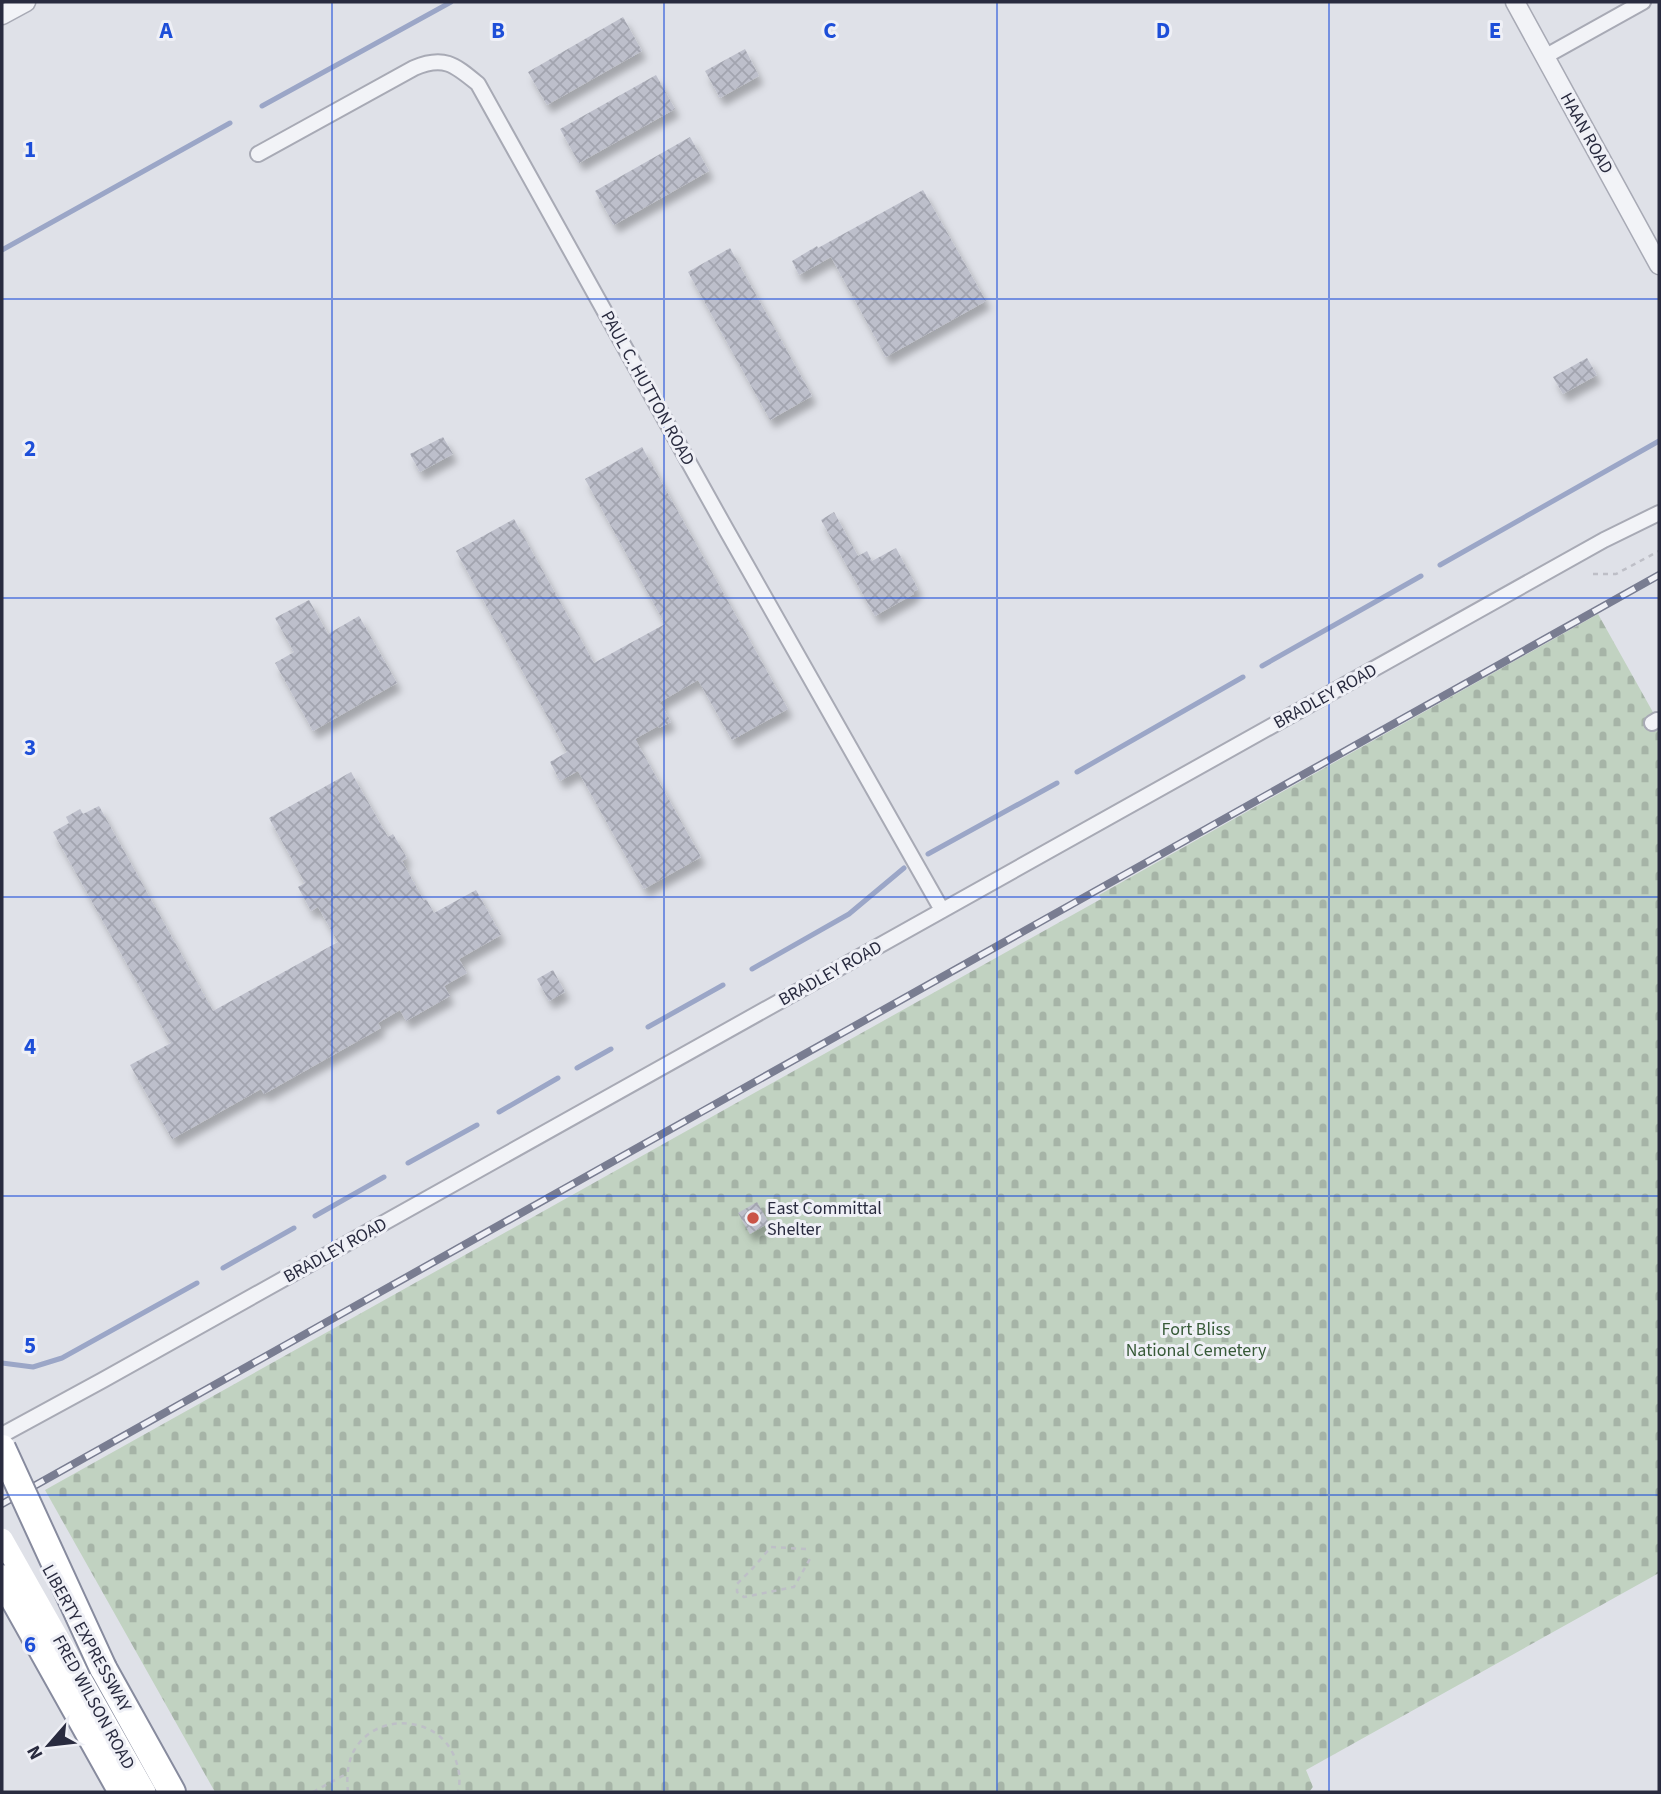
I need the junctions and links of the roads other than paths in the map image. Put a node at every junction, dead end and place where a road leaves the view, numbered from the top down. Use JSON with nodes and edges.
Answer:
{"nodes":[{"id":1,"x":26,"y":2,"type":"edge"},
{"id":2,"x":1515,"y":2,"type":"edge"},
{"id":3,"x":1643,"y":2,"type":"edge"},
{"id":4,"x":2,"y":15,"type":"edge"},
{"id":5,"x":1546,"y":57,"type":"junction"},
{"id":6,"x":258,"y":154,"type":"dead end"},
{"id":7,"x":1659,"y":265,"type":"edge"},
{"id":8,"x":1659,"y":513,"type":"edge"},
{"id":9,"x":942,"y":910,"type":"junction"},
{"id":10,"x":2,"y":1435,"type":"edge"},
{"id":11,"x":2,"y":1448,"type":"edge"},
{"id":12,"x":2,"y":1484,"type":"edge"},
{"id":13,"x":2,"y":1539,"type":"edge"},
{"id":14,"x":2,"y":1578,"type":"edge"},
{"id":15,"x":103,"y":1668,"type":"junction"},
{"id":16,"x":122,"y":1792,"type":"edge"},
{"id":17,"x":145,"y":1792,"type":"edge"},
{"id":18,"x":172,"y":1792,"type":"edge"}],
"edges":[{"from":1,"to":4,"type":"street"},
{"from":2,"to":5,"type":"street","name":"HAAN ROAD"},
{"from":3,"to":5,"type":"street"},
{"from":5,"to":7,"type":"street","name":"HAAN ROAD"},
{"from":6,"to":9,"type":"street","name":"PAUL C. HUTTON ROAD"},
{"from":8,"to":9,"type":"street","name":"BRADLEY ROAD"},
{"from":9,"to":10,"type":"street","name":"BRADLEY ROAD"},
{"from":11,"to":15,"type":"highway","bridge":true},
{"from":12,"to":15,"type":"highway","name":"LIBERTY EXPRESSWAY","bridge":true},
{"from":13,"to":17,"type":"main road","name":"FRED WILSON ROAD"},
{"from":14,"to":16,"type":"highway"},
{"from":15,"to":18,"type":"highway","name":"LIBERTY EXPRESSWAY"}]}
